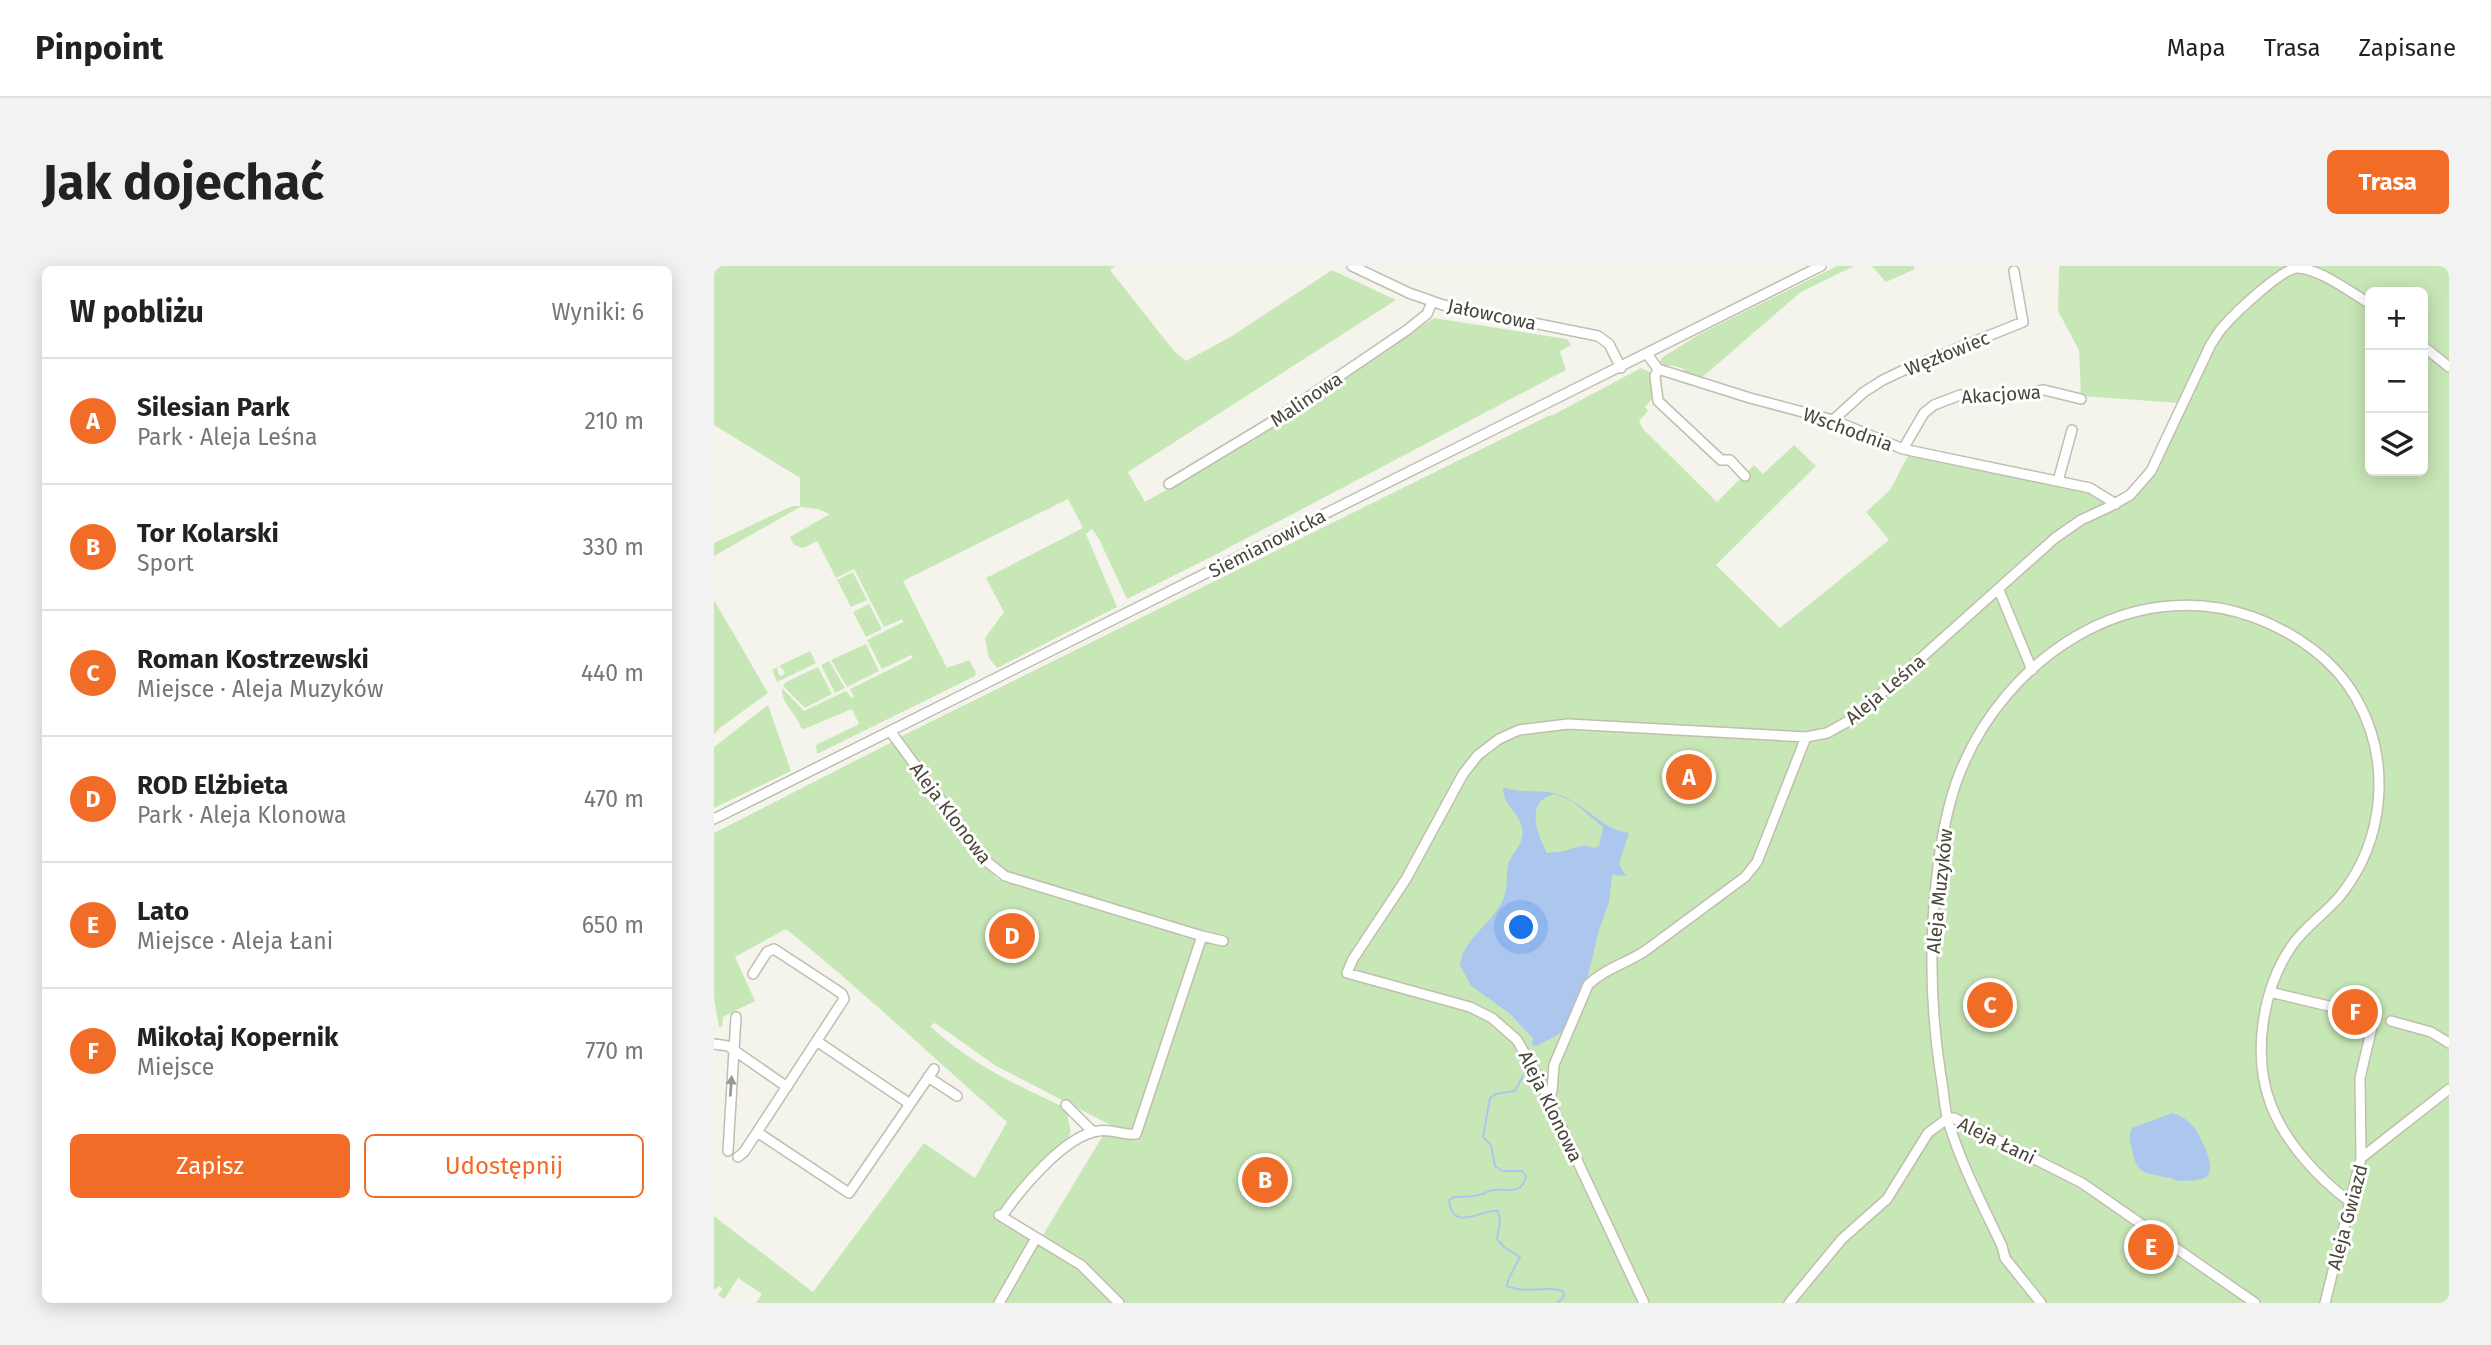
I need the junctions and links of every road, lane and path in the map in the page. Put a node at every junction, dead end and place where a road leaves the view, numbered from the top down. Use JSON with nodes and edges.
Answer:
{"nodes":[{"id":1,"x":1352,"y":266,"type":"edge"},
{"id":2,"x":1821,"y":266,"type":"edge"},
{"id":3,"x":2014,"y":271,"type":"dead end"},
{"id":4,"x":2365,"y":301,"type":"edge"},
{"id":5,"x":1432,"y":302,"type":"junction"},
{"id":6,"x":2428,"y":350,"type":"edge"},
{"id":7,"x":1647,"y":354,"type":"junction"},
{"id":8,"x":2449,"y":367,"type":"edge"},
{"id":9,"x":1621,"y":368,"type":"junction"},
{"id":10,"x":1658,"y":369,"type":"junction"},
{"id":11,"x":2081,"y":399,"type":"dead end"},
{"id":12,"x":1833,"y":420,"type":"junction"},
{"id":13,"x":2072,"y":430,"type":"dead end"},
{"id":14,"x":1903,"y":449,"type":"junction"},
{"id":15,"x":1745,"y":476,"type":"dead end"},
{"id":16,"x":2058,"y":481,"type":"junction"},
{"id":17,"x":1169,"y":484,"type":"dead end"},
{"id":18,"x":2116,"y":504,"type":"junction"},
{"id":19,"x":1999,"y":590,"type":"junction"},
{"id":20,"x":2032,"y":670,"type":"junction"},
{"id":21,"x":890,"y":731,"type":"junction"},
{"id":22,"x":1806,"y":737,"type":"junction"},
{"id":23,"x":714,"y":819,"type":"edge"},
{"id":24,"x":1202,"y":936,"type":"junction"},
{"id":25,"x":1223,"y":941,"type":"dead end"},
{"id":26,"x":1348,"y":973,"type":"joint"},
{"id":27,"x":753,"y":974,"type":"dead end"},
{"id":28,"x":2270,"y":992,"type":"junction"},
{"id":29,"x":2340,"y":1009,"type":"dead end"},
{"id":30,"x":736,"y":1017,"type":"dead end"},
{"id":31,"x":2391,"y":1021,"type":"dead end"},
{"id":32,"x":2372,"y":1027,"type":"dead end"},
{"id":33,"x":818,"y":1042,"type":"junction"},
{"id":34,"x":2449,"y":1043,"type":"edge"},
{"id":35,"x":714,"y":1044,"type":"edge"},
{"id":36,"x":733,"y":1052,"type":"junction"},
{"id":37,"x":934,"y":1069,"type":"dead end"},
{"id":38,"x":928,"y":1077,"type":"junction"},
{"id":39,"x":787,"y":1087,"type":"junction"},
{"id":40,"x":2449,"y":1089,"type":"edge"},
{"id":41,"x":957,"y":1096,"type":"dead end"},
{"id":42,"x":1548,"y":1098,"type":"junction"},
{"id":43,"x":910,"y":1104,"type":"junction"},
{"id":44,"x":1066,"y":1105,"type":"dead end"},
{"id":45,"x":1948,"y":1118,"type":"junction"},
{"id":46,"x":757,"y":1132,"type":"junction"},
{"id":47,"x":1093,"y":1132,"type":"junction"},
{"id":48,"x":728,"y":1151,"type":"dead end"},
{"id":49,"x":738,"y":1157,"type":"dead end"},
{"id":50,"x":2361,"y":1158,"type":"junction"},
{"id":51,"x":2349,"y":1201,"type":"junction"},
{"id":52,"x":1036,"y":1238,"type":"junction"},
{"id":53,"x":999,"y":1303,"type":"edge"},
{"id":54,"x":1119,"y":1303,"type":"edge"},
{"id":55,"x":1644,"y":1303,"type":"edge"},
{"id":56,"x":1789,"y":1303,"type":"edge"},
{"id":57,"x":2041,"y":1303,"type":"edge"},
{"id":58,"x":2255,"y":1303,"type":"edge"},
{"id":59,"x":2325,"y":1303,"type":"edge"}],
"edges":[{"from":1,"to":5,"type":"street","name":"Jałowcowa"},
{"from":2,"to":7,"type":"street","name":"Siemianowicka"},
{"from":3,"to":12,"type":"street","name":"Węzłowiec"},
{"from":4,"to":18,"type":"street","name":"Aleja Leśna"},
{"from":5,"to":9,"type":"street","name":"Jałowcowa"},
{"from":5,"to":17,"type":"street","name":"Malinowa"},
{"from":6,"to":8,"type":"street"},
{"from":7,"to":9,"type":"street","name":"Siemianowicka"},
{"from":7,"to":10,"type":"street"},
{"from":9,"to":21,"type":"street","name":"Siemianowicka"},
{"from":10,"to":12,"type":"street","name":"Wschodnia"},
{"from":10,"to":15,"type":"street"},
{"from":11,"to":14,"type":"street","name":"Akacjowa"},
{"from":12,"to":14,"type":"street","name":"Wschodnia"},
{"from":13,"to":16,"type":"street"},
{"from":14,"to":16,"type":"street","name":"Wschodnia"},
{"from":16,"to":18,"type":"street","name":"Wschodnia"},
{"from":18,"to":19,"type":"street","name":"Aleja Leśna"},
{"from":19,"to":20,"type":"street"},
{"from":19,"to":22,"type":"street","name":"Aleja Leśna"},
{"from":20,"to":28,"type":"street","name":"Aleja Muzyków"},
{"from":20,"to":45,"type":"street","name":"Aleja Muzyków"},
{"from":21,"to":23,"type":"street","name":"Siemianowicka"},
{"from":21,"to":24,"type":"street","name":"Aleja Klonowa"},
{"from":22,"to":26,"type":"street","name":"Aleja Leśna"},
{"from":22,"to":42,"type":"street"},
{"from":24,"to":25,"type":"street","name":"Aleja Klonowa"},
{"from":24,"to":47,"type":"street"},
{"from":26,"to":42,"type":"street","name":"Aleja Klonowa"},
{"from":27,"to":33,"type":"street"},
{"from":28,"to":29,"type":"street"},
{"from":28,"to":51,"type":"street","name":"Aleja Muzyków"},
{"from":30,"to":36,"type":"street"},
{"from":31,"to":34,"type":"street"},
{"from":32,"to":50,"type":"street"},
{"from":33,"to":39,"type":"street"},
{"from":33,"to":43,"type":"street"},
{"from":35,"to":36,"type":"street"},
{"from":36,"to":39,"type":"street"},
{"from":48,"to":36,"type":"street","one_way":true},
{"from":37,"to":38,"type":"street"},
{"from":38,"to":41,"type":"street"},
{"from":38,"to":43,"type":"street"},
{"from":39,"to":46,"type":"street"},
{"from":40,"to":50,"type":"street","name":"Aleja Gwiazd"},
{"from":42,"to":55,"type":"street","name":"Aleja Klonowa"},
{"from":43,"to":46,"type":"street"},
{"from":44,"to":47,"type":"street"},
{"from":45,"to":56,"type":"street","name":"Aleja Łani"},
{"from":45,"to":57,"type":"street","name":"Aleja Muzyków"},
{"from":45,"to":58,"type":"street","name":"Aleja Łani"},
{"from":46,"to":49,"type":"street"},
{"from":47,"to":52,"type":"street"},
{"from":50,"to":51,"type":"street","name":"Aleja Gwiazd"},
{"from":51,"to":59,"type":"street","name":"Aleja Gwiazd"},
{"from":52,"to":53,"type":"street"},
{"from":52,"to":54,"type":"street"}]}
